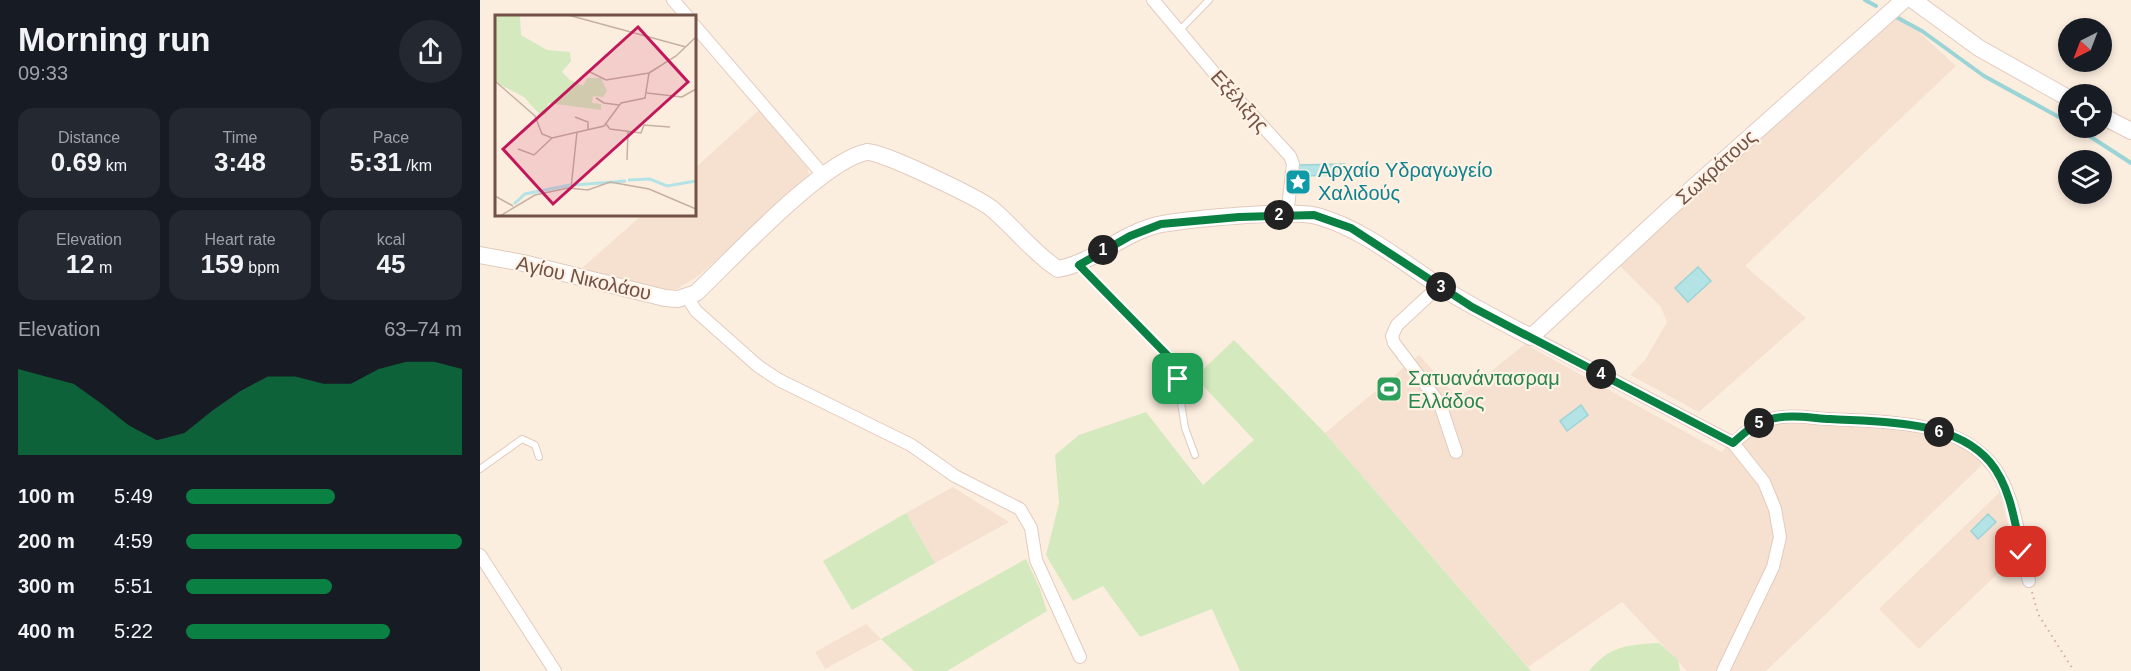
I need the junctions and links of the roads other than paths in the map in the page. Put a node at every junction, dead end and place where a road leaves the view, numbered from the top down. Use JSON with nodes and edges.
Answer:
{"nodes":[{"id":1,"x":673,"y":0,"type":"edge"},
{"id":2,"x":1153,"y":0,"type":"edge"},
{"id":3,"x":1209,"y":0,"type":"edge"},
{"id":4,"x":1904,"y":0,"type":"edge"},
{"id":5,"x":1913,"y":0,"type":"edge"},
{"id":6,"x":686,"y":15,"type":"edge"},
{"id":7,"x":696,"y":27,"type":"edge"},
{"id":8,"x":1179,"y":31,"type":"junction"},
{"id":9,"x":2058,"y":92,"type":"edge"},
{"id":10,"x":2112,"y":121,"type":"edge"},
{"id":11,"x":2131,"y":131,"type":"edge"},
{"id":12,"x":824,"y":176,"type":"junction"},
{"id":13,"x":1287,"y":215,"type":"junction"},
{"id":14,"x":480,"y":255,"type":"edge"},
{"id":15,"x":1079,"y":265,"type":"junction"},
{"id":16,"x":1439,"y":286,"type":"junction"},
{"id":17,"x":687,"y":297,"type":"junction"},
{"id":18,"x":1531,"y":337,"type":"junction"},
{"id":19,"x":1733,"y":443,"type":"junction"},
{"id":20,"x":1456,"y":452,"type":"dead end"},
{"id":21,"x":1195,"y":455,"type":"dead end"},
{"id":22,"x":539,"y":457,"type":"dead end"},
{"id":23,"x":480,"y":469,"type":"edge"},
{"id":24,"x":480,"y":555,"type":"edge"},
{"id":25,"x":2029,"y":581,"type":"road end"},
{"id":26,"x":1080,"y":657,"type":"dead end"},
{"id":27,"x":555,"y":671,"type":"edge"},
{"id":28,"x":1723,"y":671,"type":"edge"}],
"edges":[{"from":1,"to":6,"type":"street"},
{"from":2,"to":8,"type":"street","name":"Εξέλιξης"},
{"from":3,"to":8,"type":"lane"},
{"from":4,"to":18,"type":"street","name":"Σωκράτους"},
{"from":5,"to":9,"type":"street"},
{"from":7,"to":12,"type":"street"},
{"from":8,"to":13,"type":"street","name":"Εξέλιξης"},
{"from":10,"to":11,"type":"street"},
{"from":12,"to":15,"type":"street"},
{"from":12,"to":17,"type":"street"},
{"from":13,"to":15,"type":"street"},
{"from":13,"to":16,"type":"street"},
{"from":14,"to":17,"type":"street","name":"Αγίου Νικολάου"},
{"from":15,"to":21,"type":"lane"},
{"from":16,"to":18,"type":"street"},
{"from":16,"to":20,"type":"street"},
{"from":17,"to":26,"type":"street"},
{"from":18,"to":19,"type":"street"},
{"from":19,"to":25,"type":"street"},
{"from":19,"to":28,"type":"street"},
{"from":22,"to":23,"type":"lane"},
{"from":24,"to":27,"type":"street"}]}
